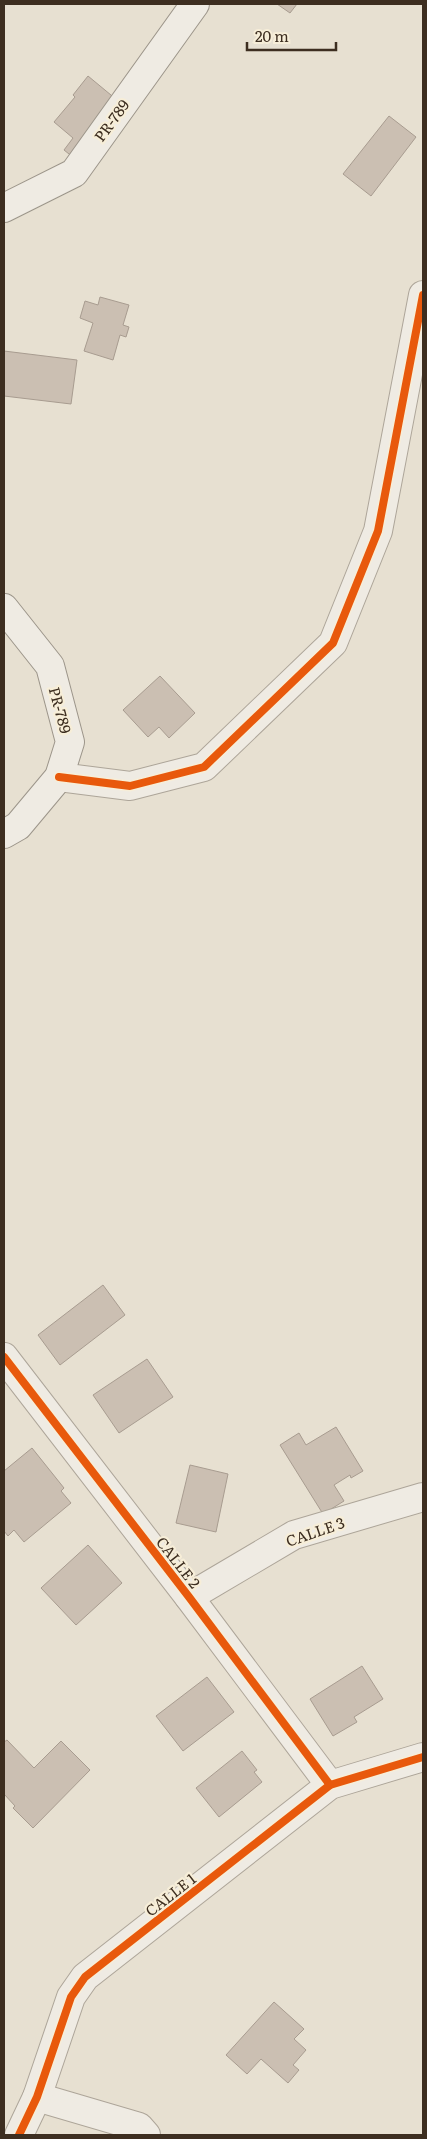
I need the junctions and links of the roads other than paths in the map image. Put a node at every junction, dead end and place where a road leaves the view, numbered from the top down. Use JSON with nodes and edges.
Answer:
{"nodes":[{"id":1,"x":195,"y":4,"type":"edge"},
{"id":2,"x":4,"y":208,"type":"edge"},
{"id":3,"x":423,"y":295,"type":"edge"},
{"id":4,"x":4,"y":608,"type":"edge"},
{"id":5,"x":59,"y":777,"type":"junction"},
{"id":6,"x":4,"y":834,"type":"edge"},
{"id":7,"x":4,"y":1357,"type":"edge"},
{"id":8,"x":423,"y":1497,"type":"edge"},
{"id":9,"x":189,"y":1597,"type":"junction"},
{"id":10,"x":423,"y":1757,"type":"edge"},
{"id":11,"x":330,"y":1785,"type":"junction"},
{"id":12,"x":37,"y":2097,"type":"junction"},
{"id":13,"x":19,"y":2135,"type":"edge"},
{"id":14,"x":146,"y":2135,"type":"edge"}],
"edges":[{"from":1,"to":2,"type":"street","name":"PR-789","number":"PR-789"},
{"from":3,"to":5,"type":"street"},
{"from":4,"to":5,"type":"street","name":"PR-789","number":"PR-789"},
{"from":5,"to":6,"type":"street","name":"PR-789","number":"PR-789"},
{"from":7,"to":9,"type":"street","name":"CALLE 2"},
{"from":8,"to":9,"type":"street","name":"CALLE 3"},
{"from":9,"to":11,"type":"street","name":"CALLE 2"},
{"from":10,"to":11,"type":"street","name":"CALLE 1"},
{"from":11,"to":12,"type":"street","name":"CALLE 1"},
{"from":12,"to":13,"type":"street","name":"CALLE 1"},
{"from":12,"to":14,"type":"street"}]}
